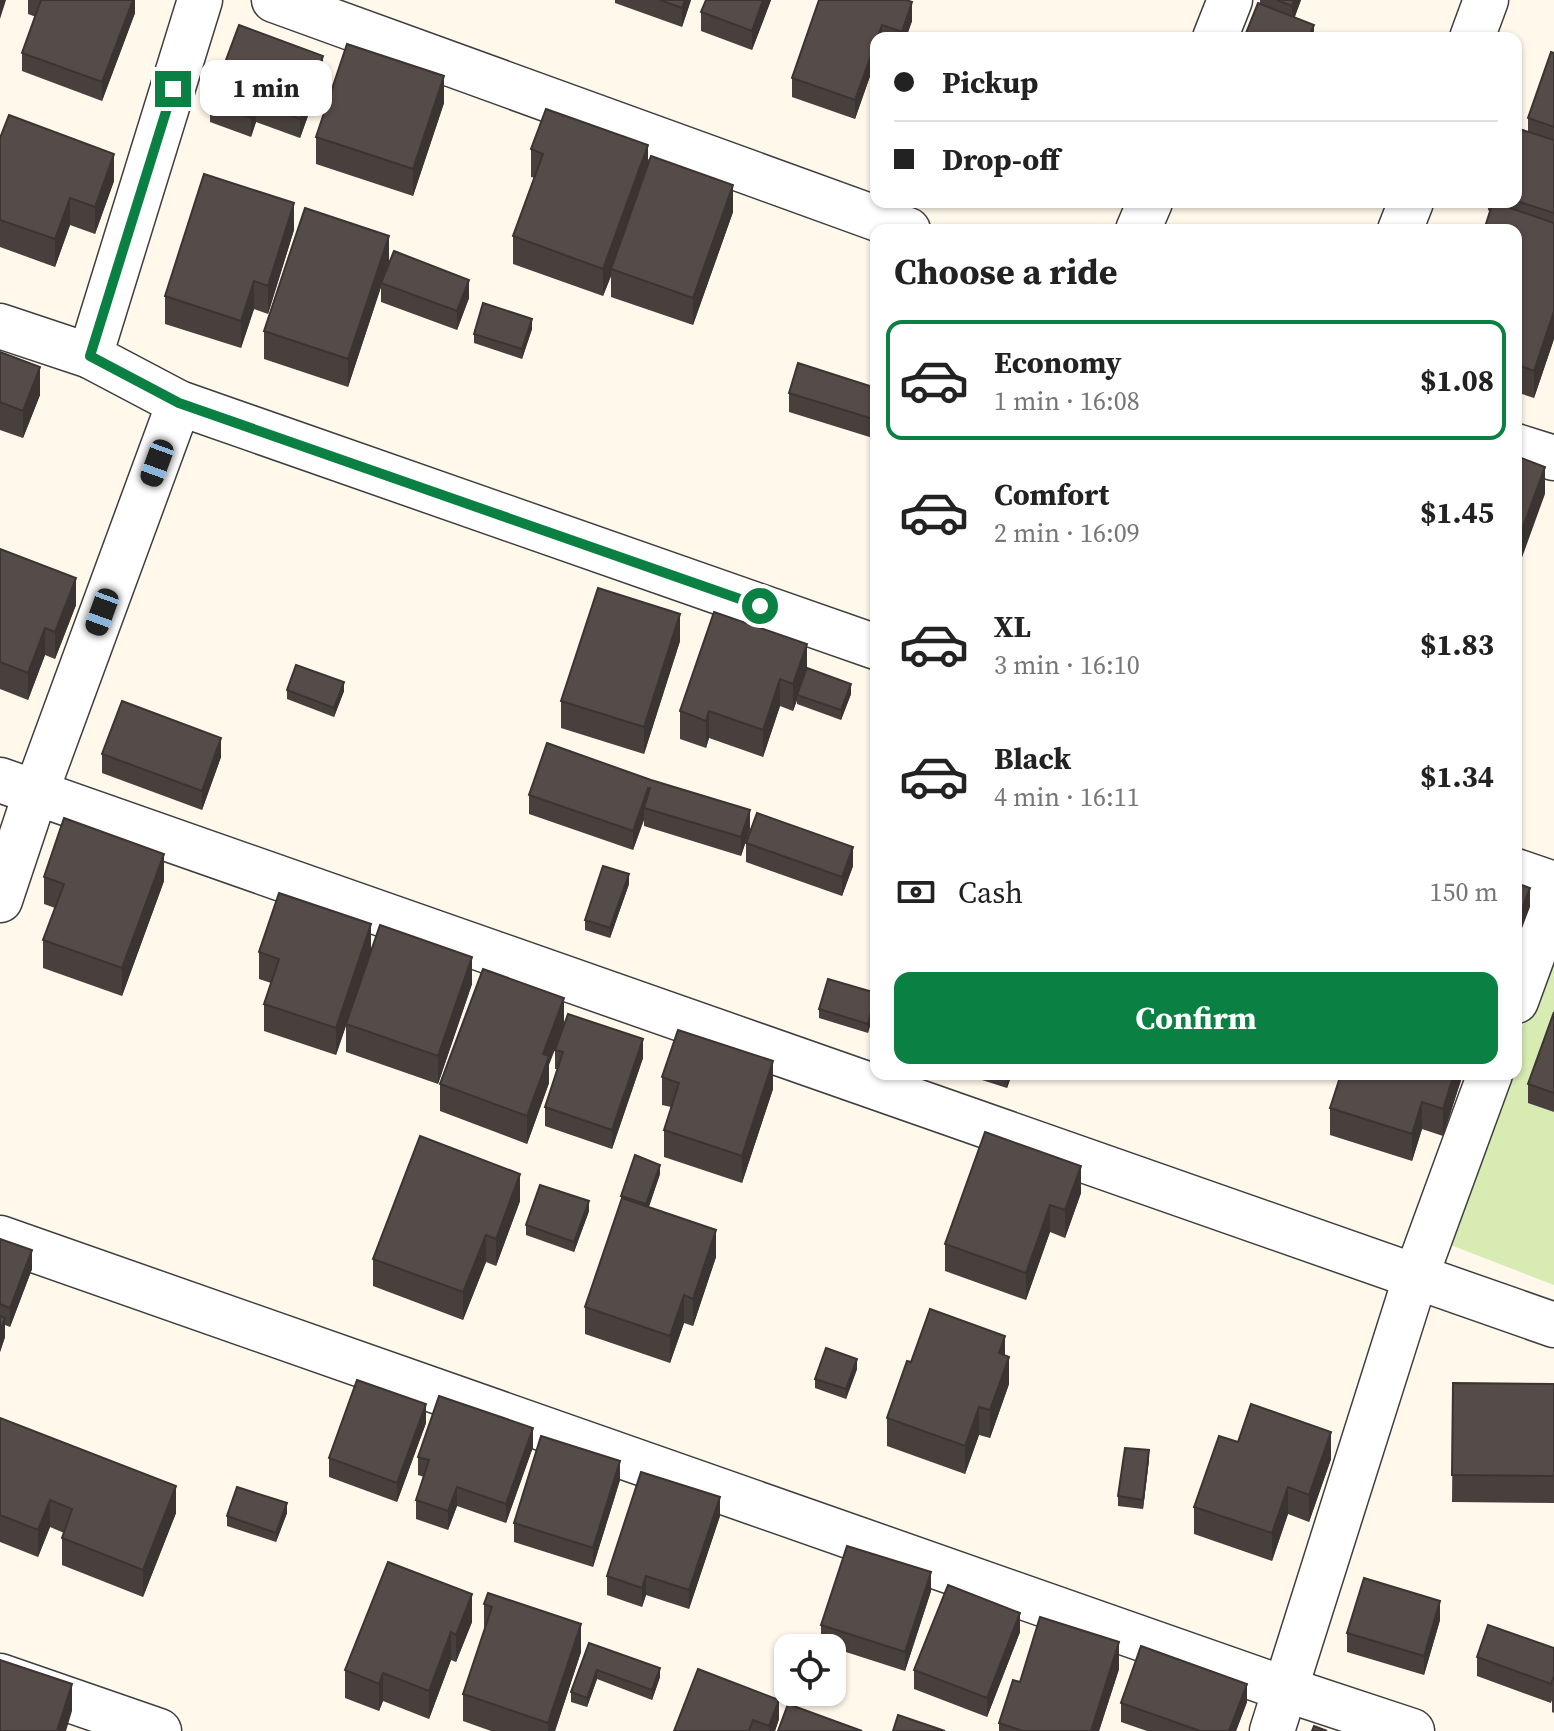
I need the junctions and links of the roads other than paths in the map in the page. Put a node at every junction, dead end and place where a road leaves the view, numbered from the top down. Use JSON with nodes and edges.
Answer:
{"nodes":[{"id":1,"x":200,"y":0,"type":"edge"},
{"id":2,"x":274,"y":0,"type":"edge"},
{"id":3,"x":1230,"y":0,"type":"edge"},
{"id":4,"x":1486,"y":0,"type":"edge"},
{"id":5,"x":1217,"y":32,"type":"edge"},
{"id":6,"x":1474,"y":32,"type":"edge"},
{"id":7,"x":891,"y":224,"type":"edge"},
{"id":8,"x":0,"y":326,"type":"edge"},
{"id":9,"x":90,"y":356,"type":"junction"},
{"id":10,"x":179,"y":403,"type":"junction"},
{"id":11,"x":1522,"y":448,"type":"edge"},
{"id":12,"x":1554,"y":458,"type":"edge"},
{"id":13,"x":870,"y":645,"type":"edge"},
{"id":14,"x":18,"y":786,"type":"edge"},
{"id":15,"x":1522,"y":873,"type":"edge"},
{"id":16,"x":1554,"y":884,"type":"edge"},
{"id":17,"x":1554,"y":897,"type":"edge"},
{"id":18,"x":0,"y":900,"type":"edge"},
{"id":19,"x":1522,"y":985,"type":"edge"},
{"id":20,"x":1488,"y":1080,"type":"edge"},
{"id":21,"x":0,"y":1238,"type":"edge"},
{"id":22,"x":1416,"y":1276,"type":"junction"},
{"id":23,"x":1554,"y":1325,"type":"edge"},
{"id":24,"x":0,"y":1676,"type":"edge"},
{"id":25,"x":1285,"y":1689,"type":"junction"},
{"id":26,"x":159,"y":1731,"type":"edge"},
{"id":27,"x":1272,"y":1731,"type":"edge"},
{"id":28,"x":1412,"y":1731,"type":"edge"}],
"edges":[{"from":1,"to":9,"type":"street"},
{"from":2,"to":7,"type":"street"},
{"from":3,"to":5,"type":"street"},
{"from":4,"to":6,"type":"street"},
{"from":8,"to":9,"type":"street"},
{"from":9,"to":10,"type":"street"},
{"from":10,"to":13,"type":"street"},
{"from":10,"to":14,"type":"street"},
{"from":11,"to":12,"type":"street"},
{"from":14,"to":18,"type":"street"},
{"from":14,"to":22,"type":"street"},
{"from":15,"to":16,"type":"street"},
{"from":17,"to":19,"type":"street"},
{"from":20,"to":22,"type":"street"},
{"from":21,"to":25,"type":"street"},
{"from":22,"to":23,"type":"street"},
{"from":22,"to":25,"type":"street"},
{"from":24,"to":26,"type":"street"},
{"from":25,"to":27,"type":"street"},
{"from":25,"to":28,"type":"street"}]}
